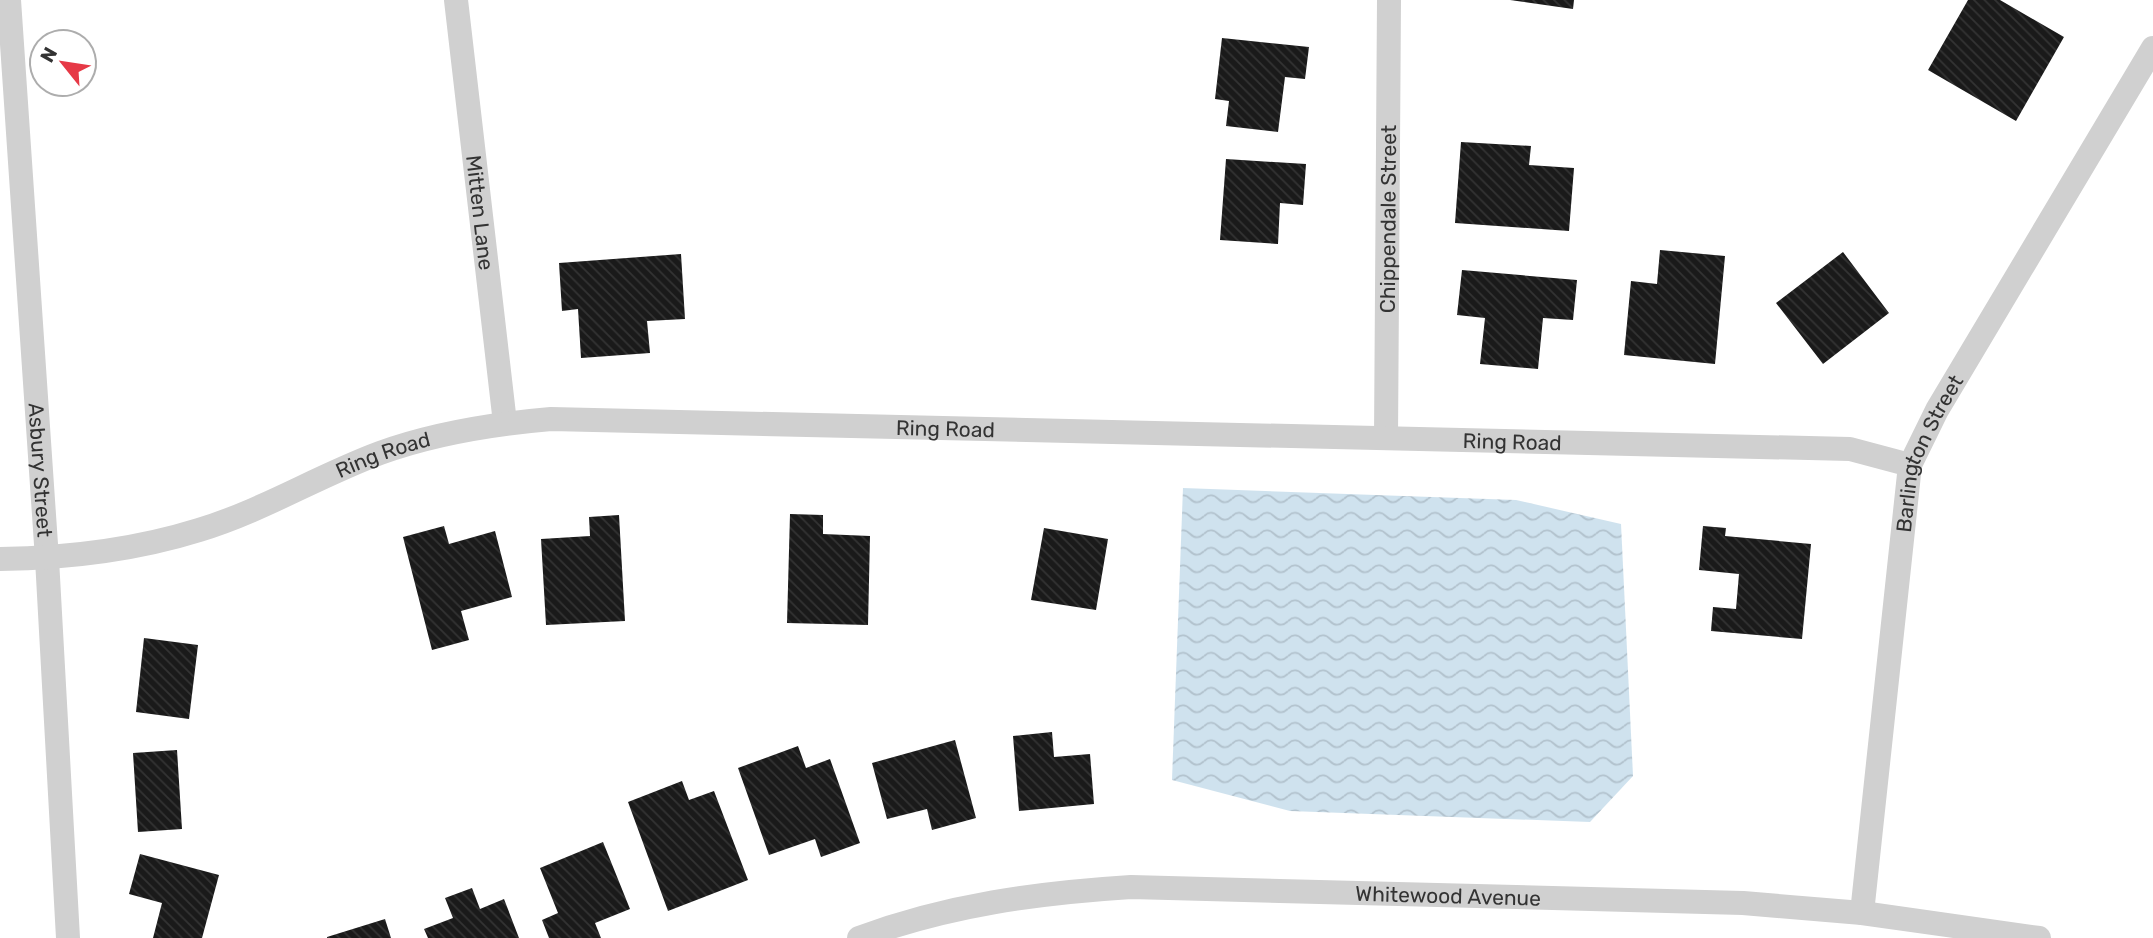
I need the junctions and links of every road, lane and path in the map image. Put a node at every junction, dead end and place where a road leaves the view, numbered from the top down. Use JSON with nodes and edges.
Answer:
{"nodes":[{"id":1,"x":9,"y":0,"type":"edge"},
{"id":2,"x":456,"y":0,"type":"edge"},
{"id":3,"x":1389,"y":0,"type":"edge"},
{"id":4,"x":2153,"y":48,"type":"edge"},
{"id":5,"x":8,"y":97,"type":"edge"},
{"id":6,"x":505,"y":423,"type":"junction"},
{"id":7,"x":1386,"y":438,"type":"junction"},
{"id":8,"x":1910,"y":465,"type":"junction"},
{"id":9,"x":0,"y":559,"type":"edge"},
{"id":10,"x":47,"y":559,"type":"junction"},
{"id":11,"x":1862,"y":913,"type":"junction"},
{"id":12,"x":68,"y":938,"type":"edge"},
{"id":13,"x":859,"y":938,"type":"edge"},
{"id":14,"x":2039,"y":938,"type":"edge"}],
"edges":[{"from":1,"to":5,"type":"street","name":"Asbury Street"},
{"from":2,"to":6,"type":"street","name":"Mitten Lane"},
{"from":3,"to":7,"type":"street","name":"Chippendale Street"},
{"from":4,"to":8,"type":"street","name":"Barlington Street"},
{"from":5,"to":10,"type":"street","name":"Asbury Street"},
{"from":6,"to":7,"type":"street","name":"Ring Road"},
{"from":6,"to":10,"type":"street","name":"Ring Road"},
{"from":7,"to":8,"type":"street","name":"Ring Road"},
{"from":8,"to":11,"type":"street","name":"Barlington Street"},
{"from":9,"to":10,"type":"street","name":"Ring Road"},
{"from":10,"to":12,"type":"street","name":"Asbury Street"},
{"from":11,"to":13,"type":"street","name":"Whitewood Avenue"},
{"from":11,"to":14,"type":"street","name":"Whitewood Avenue"}]}
